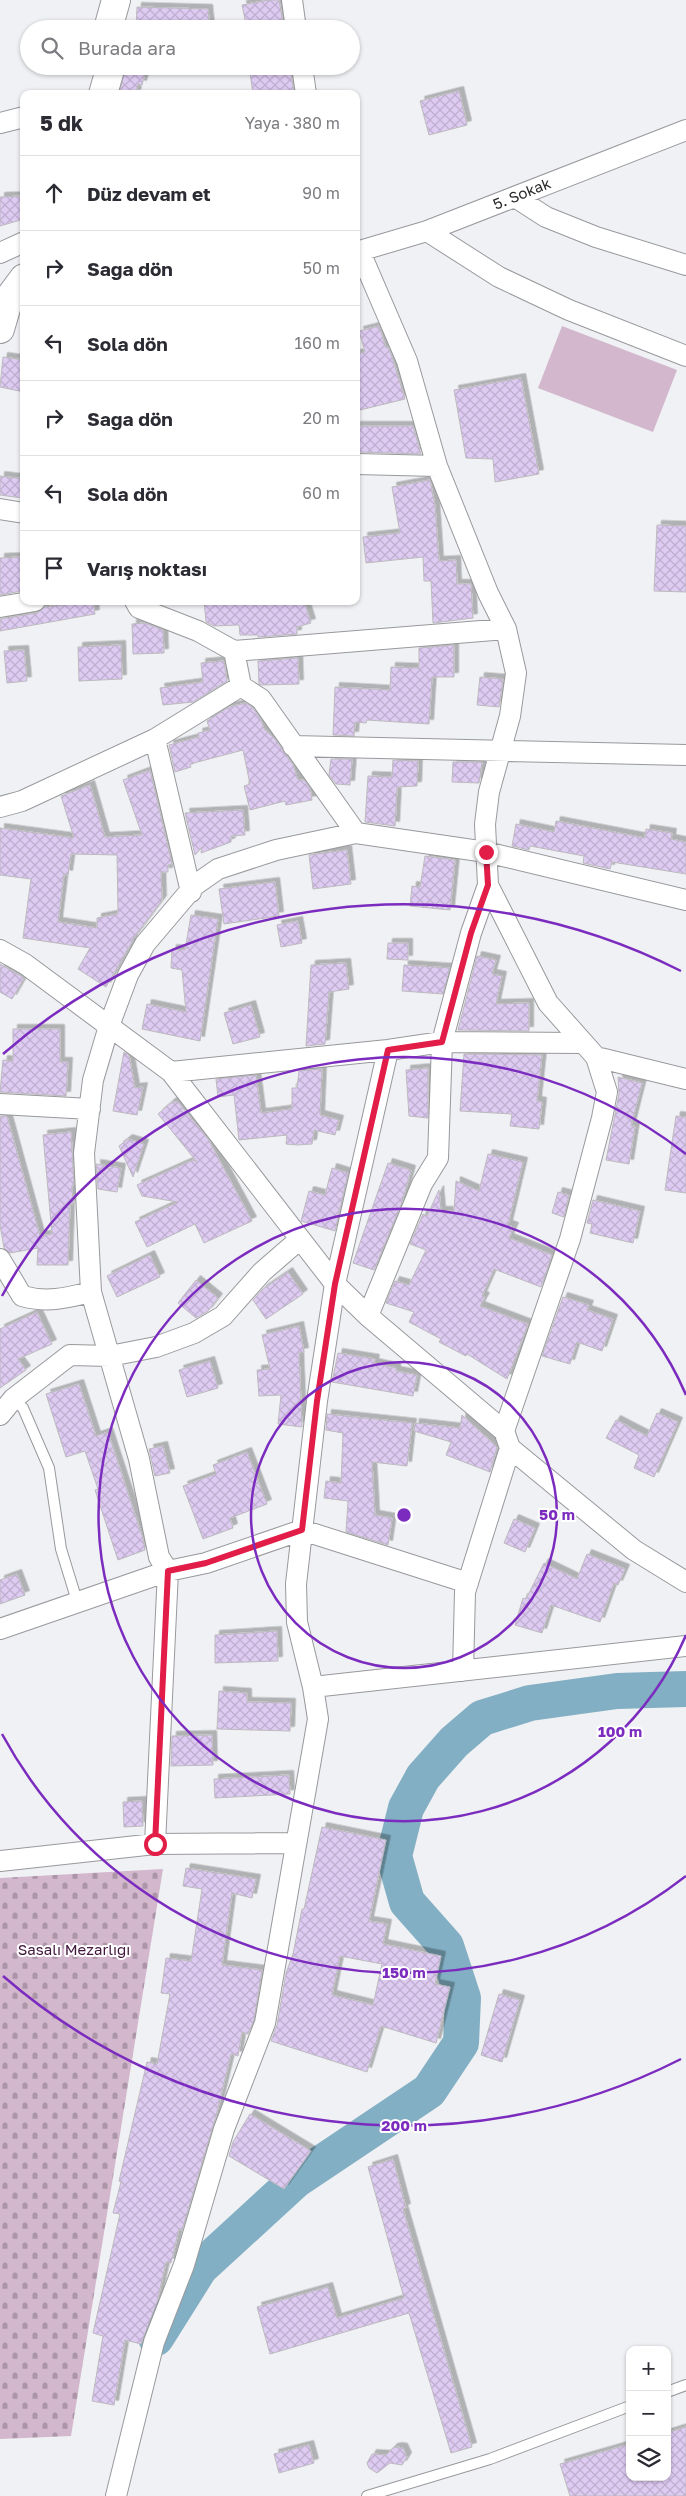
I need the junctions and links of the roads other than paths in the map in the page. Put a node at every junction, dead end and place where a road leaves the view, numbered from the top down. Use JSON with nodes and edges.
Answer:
{"nodes":[{"id":1,"x":116,"y":0,"type":"edge"},
{"id":2,"x":130,"y":0,"type":"edge"},
{"id":3,"x":292,"y":0,"type":"edge"},
{"id":4,"x":110,"y":20,"type":"edge"},
{"id":5,"x":124,"y":20,"type":"edge"},
{"id":6,"x":295,"y":20,"type":"edge"},
{"id":7,"x":96,"y":75,"type":"edge"},
{"id":8,"x":108,"y":75,"type":"edge"},
{"id":9,"x":303,"y":75,"type":"edge"},
{"id":10,"x":92,"y":90,"type":"edge"},
{"id":11,"x":104,"y":90,"type":"edge"},
{"id":12,"x":305,"y":90,"type":"edge"},
{"id":13,"x":20,"y":118,"type":"edge"},
{"id":14,"x":0,"y":123,"type":"edge"},
{"id":15,"x":686,"y":130,"type":"edge"},
{"id":16,"x":515,"y":197,"type":"junction"},
{"id":17,"x":428,"y":231,"type":"junction"},
{"id":18,"x":20,"y":244,"type":"edge"},
{"id":19,"x":360,"y":251,"type":"edge"},
{"id":20,"x":0,"y":253,"type":"edge"},
{"id":21,"x":360,"y":256,"type":"edge"},
{"id":22,"x":686,"y":265,"type":"edge"},
{"id":23,"x":20,"y":274,"type":"edge"},
{"id":24,"x":20,"y":283,"type":"edge"},
{"id":25,"x":0,"y":310,"type":"edge"},
{"id":26,"x":0,"y":329,"type":"edge"},
{"id":27,"x":686,"y":356,"type":"edge"},
{"id":28,"x":360,"y":464,"type":"edge"},
{"id":29,"x":437,"y":466,"type":"junction"},
{"id":30,"x":0,"y":510,"type":"edge"},
{"id":31,"x":20,"y":512,"type":"edge"},
{"id":32,"x":20,"y":604,"type":"edge"},
{"id":33,"x":137,"y":605,"type":"edge"},
{"id":34,"x":0,"y":608,"type":"edge"},
{"id":35,"x":506,"y":629,"type":"junction"},
{"id":36,"x":234,"y":651,"type":"junction"},
{"id":37,"x":241,"y":686,"type":"junction"},
{"id":38,"x":155,"y":739,"type":"junction"},
{"id":39,"x":293,"y":746,"type":"junction"},
{"id":40,"x":501,"y":751,"type":"junction"},
{"id":41,"x":686,"y":755,"type":"edge"},
{"id":42,"x":0,"y":807,"type":"edge"},
{"id":43,"x":356,"y":834,"type":"junction"},
{"id":44,"x":486,"y":852,"type":"junction"},
{"id":45,"x":488,"y":885,"type":"junction"},
{"id":46,"x":191,"y":892,"type":"junction"},
{"id":47,"x":686,"y":900,"type":"edge"},
{"id":48,"x":0,"y":950,"type":"edge"},
{"id":49,"x":109,"y":1026,"type":"junction"},
{"id":50,"x":442,"y":1042,"type":"junction"},
{"id":51,"x":581,"y":1042,"type":"junction"},
{"id":52,"x":388,"y":1050,"type":"junction"},
{"id":53,"x":596,"y":1058,"type":"junction"},
{"id":54,"x":171,"y":1072,"type":"junction"},
{"id":55,"x":686,"y":1079,"type":"edge"},
{"id":56,"x":0,"y":1104,"type":"edge"},
{"id":57,"x":90,"y":1109,"type":"junction"},
{"id":58,"x":300,"y":1238,"type":"junction"},
{"id":59,"x":0,"y":1260,"type":"edge"},
{"id":60,"x":335,"y":1284,"type":"junction"},
{"id":61,"x":91,"y":1292,"type":"junction"},
{"id":62,"x":368,"y":1316,"type":"junction"},
{"id":63,"x":110,"y":1356,"type":"junction"},
{"id":64,"x":13,"y":1399,"type":"junction"},
{"id":65,"x":0,"y":1415,"type":"edge"},
{"id":66,"x":507,"y":1440,"type":"junction"},
{"id":67,"x":302,"y":1530,"type":"junction"},
{"id":68,"x":168,"y":1571,"type":"junction"},
{"id":69,"x":686,"y":1582,"type":"edge"},
{"id":70,"x":468,"y":1583,"type":"junction"},
{"id":71,"x":77,"y":1602,"type":"junction"},
{"id":72,"x":0,"y":1629,"type":"edge"},
{"id":73,"x":686,"y":1646,"type":"edge"},
{"id":74,"x":463,"y":1671,"type":"junction"},
{"id":75,"x":313,"y":1687,"type":"junction"},
{"id":76,"x":296,"y":1842,"type":"junction"},
{"id":77,"x":155,"y":1844,"type":"junction"},
{"id":78,"x":0,"y":1861,"type":"edge"},
{"id":79,"x":686,"y":2385,"type":"edge"},
{"id":80,"x":670,"y":2391,"type":"edge"},
{"id":81,"x":626,"y":2407,"type":"edge"},
{"id":82,"x":116,"y":2496,"type":"edge"},
{"id":83,"x":367,"y":2496,"type":"edge"}],
"edges":[{"from":1,"to":4,"type":"street"},
{"from":2,"to":5,"type":"street"},
{"from":3,"to":6,"type":"street"},
{"from":7,"to":10,"type":"street"},
{"from":8,"to":11,"type":"street"},
{"from":9,"to":12,"type":"street"},
{"from":13,"to":14,"type":"street"},
{"from":15,"to":16,"type":"street","name":"5. Sokak"},
{"from":16,"to":17,"type":"street","name":"5. Sokak"},
{"from":16,"to":22,"type":"street"},
{"from":17,"to":19,"type":"street","name":"5. Sokak"},
{"from":17,"to":27,"type":"street"},
{"from":18,"to":20,"type":"street"},
{"from":21,"to":29,"type":"street"},
{"from":23,"to":25,"type":"street"},
{"from":24,"to":26,"type":"street"},
{"from":28,"to":29,"type":"street"},
{"from":29,"to":35,"type":"street"},
{"from":30,"to":31,"type":"street"},
{"from":32,"to":34,"type":"street"},
{"from":33,"to":36,"type":"street"},
{"from":35,"to":36,"type":"street"},
{"from":35,"to":40,"type":"street"},
{"from":36,"to":37,"type":"street"},
{"from":37,"to":38,"type":"street"},
{"from":37,"to":39,"type":"street"},
{"from":38,"to":42,"type":"street"},
{"from":38,"to":46,"type":"street"},
{"from":39,"to":40,"type":"street"},
{"from":39,"to":43,"type":"street"},
{"from":40,"to":41,"type":"street"},
{"from":40,"to":44,"type":"street"},
{"from":43,"to":44,"type":"street"},
{"from":43,"to":46,"type":"street"},
{"from":44,"to":45,"type":"street"},
{"from":44,"to":47,"type":"street"},
{"from":45,"to":50,"type":"street"},
{"from":45,"to":51,"type":"street"},
{"from":46,"to":49,"type":"street"},
{"from":48,"to":49,"type":"street"},
{"from":49,"to":54,"type":"street"},
{"from":49,"to":57,"type":"street"},
{"from":50,"to":51,"type":"street"},
{"from":50,"to":52,"type":"street"},
{"from":50,"to":62,"type":"street"},
{"from":51,"to":53,"type":"street"},
{"from":52,"to":54,"type":"street"},
{"from":52,"to":60,"type":"street"},
{"from":53,"to":55,"type":"street"},
{"from":53,"to":66,"type":"street"},
{"from":54,"to":58,"type":"street"},
{"from":56,"to":57,"type":"street"},
{"from":57,"to":61,"type":"street"},
{"from":58,"to":60,"type":"street"},
{"from":58,"to":63,"type":"street"},
{"from":59,"to":61,"type":"street"},
{"from":60,"to":62,"type":"street"},
{"from":60,"to":67,"type":"street"},
{"from":61,"to":63,"type":"street"},
{"from":62,"to":66,"type":"street"},
{"from":63,"to":64,"type":"street"},
{"from":63,"to":68,"type":"street"},
{"from":64,"to":65,"type":"street"},
{"from":64,"to":71,"type":"lane"},
{"from":66,"to":69,"type":"street"},
{"from":66,"to":70,"type":"street"},
{"from":67,"to":68,"type":"street"},
{"from":67,"to":70,"type":"street"},
{"from":67,"to":75,"type":"street"},
{"from":68,"to":71,"type":"street"},
{"from":68,"to":77,"type":"street"},
{"from":70,"to":74,"type":"street"},
{"from":71,"to":72,"type":"street"},
{"from":73,"to":74,"type":"street"},
{"from":74,"to":75,"type":"street"},
{"from":75,"to":76,"type":"street"},
{"from":76,"to":77,"type":"street"},
{"from":76,"to":82,"type":"street"},
{"from":77,"to":78,"type":"street"},
{"from":79,"to":80,"type":"lane"},
{"from":81,"to":83,"type":"lane"}]}
